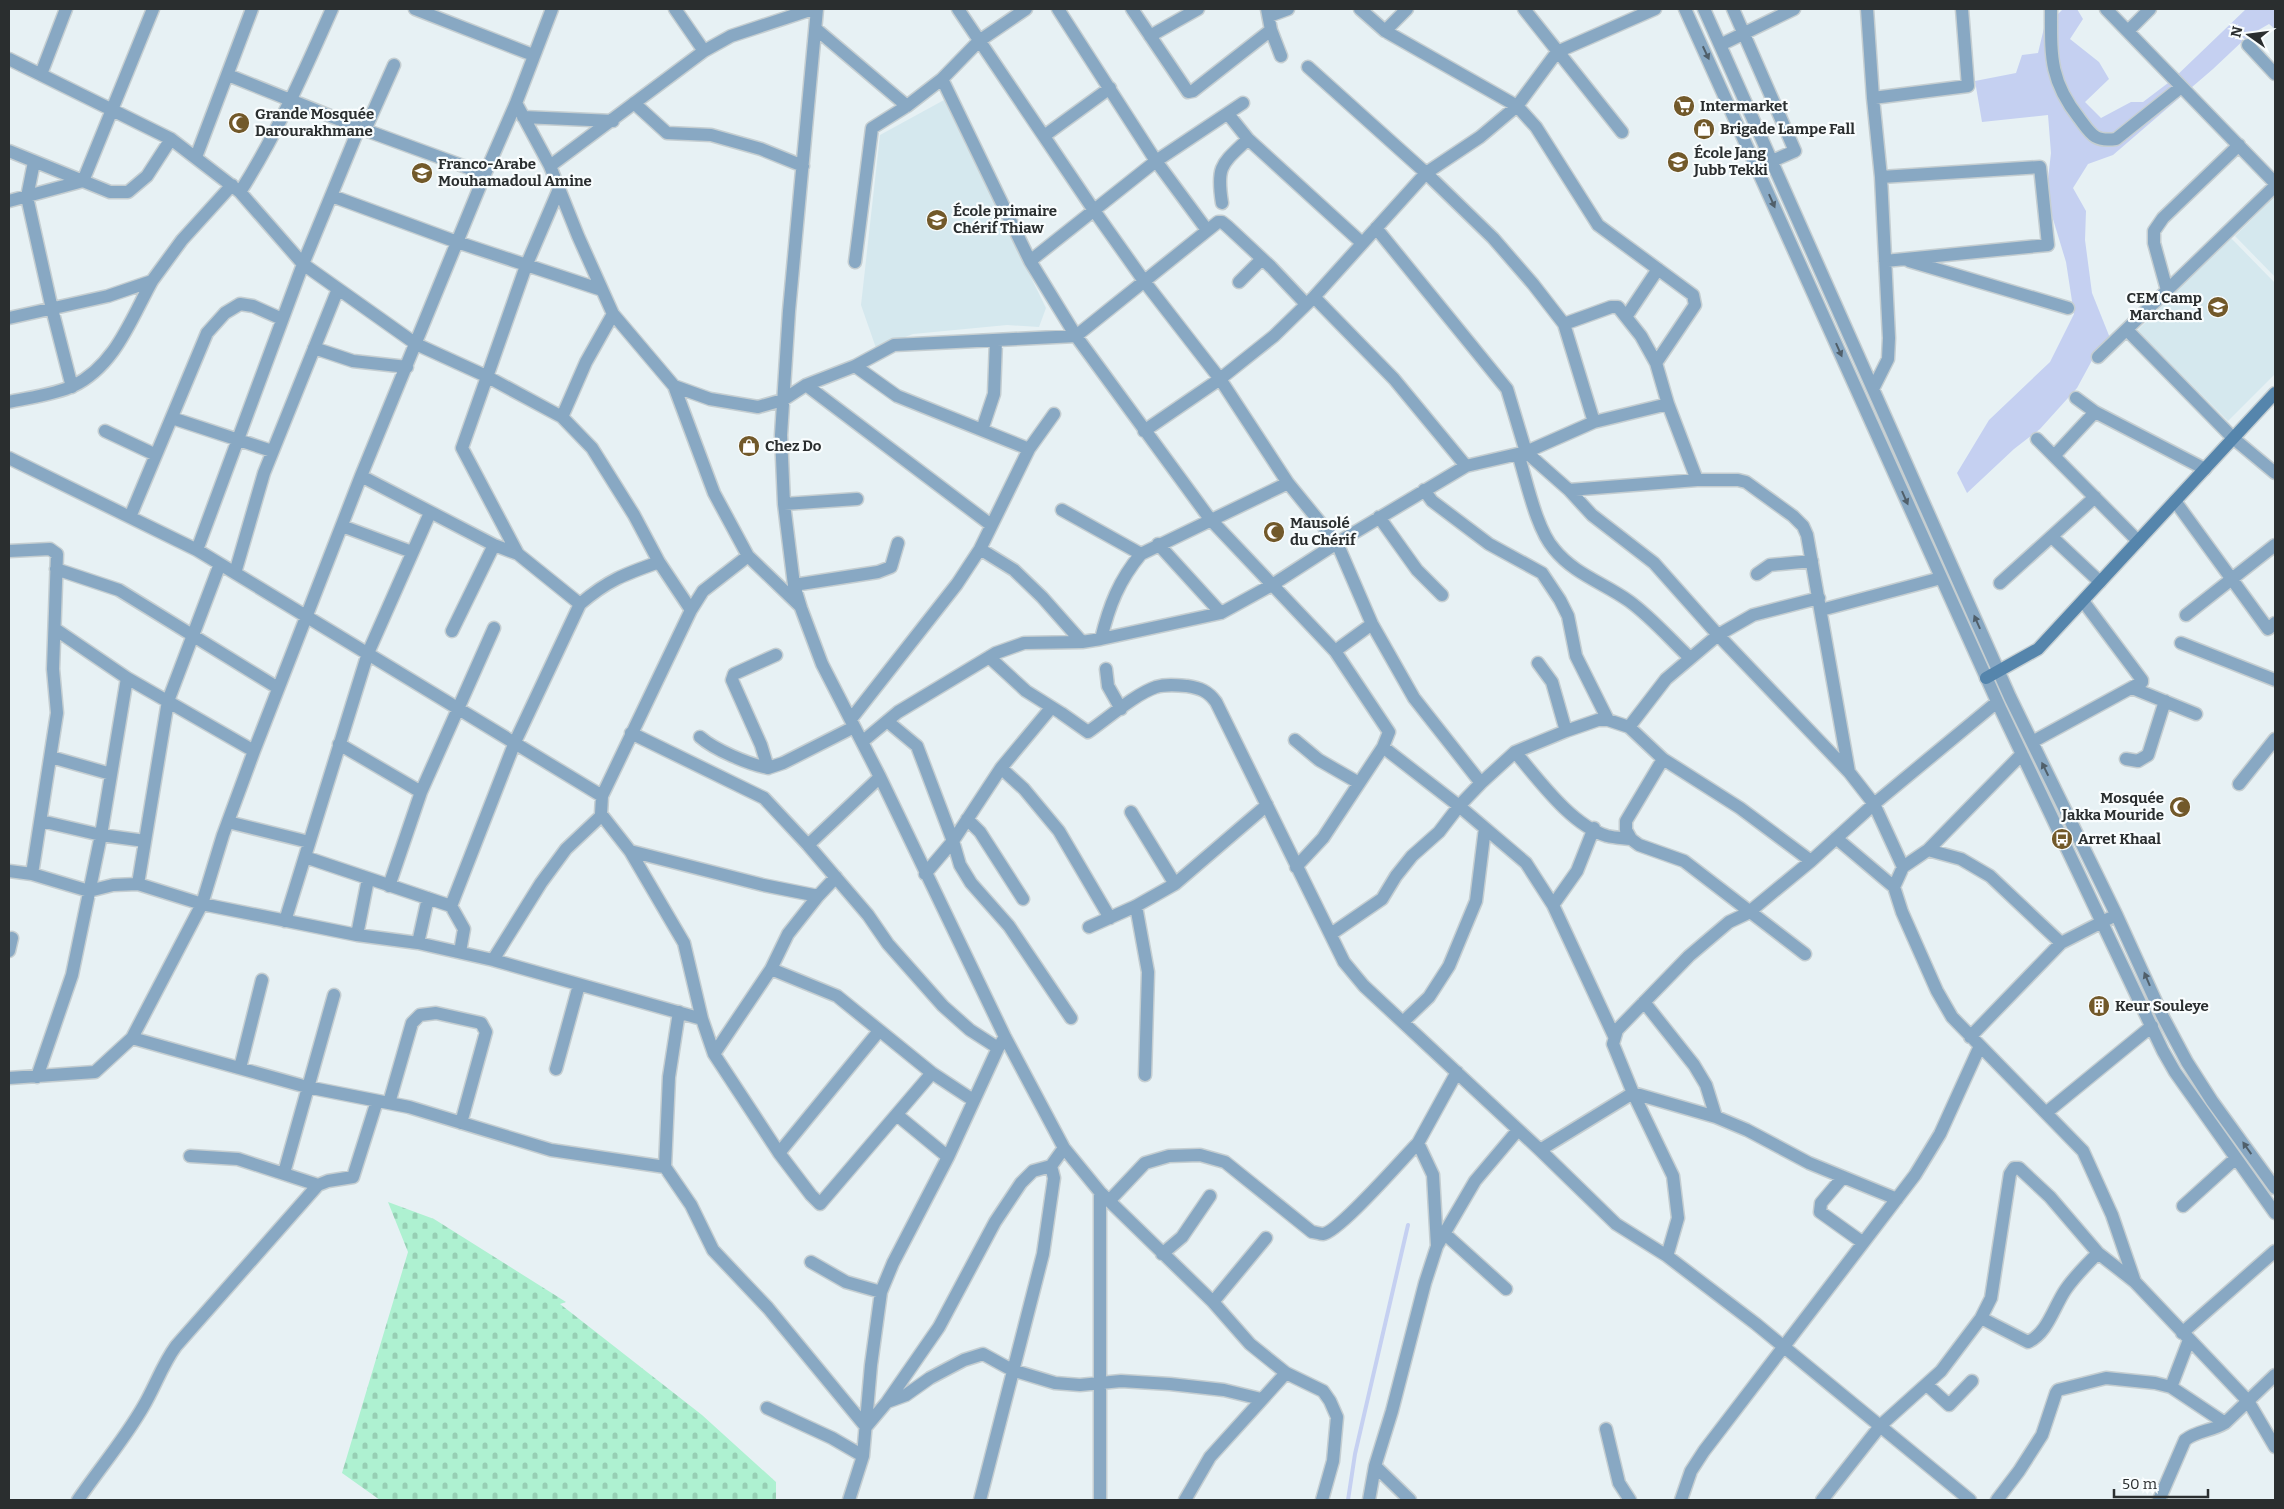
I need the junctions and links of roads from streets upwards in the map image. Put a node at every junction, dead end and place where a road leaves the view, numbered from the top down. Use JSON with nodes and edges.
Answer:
{"nodes":[{"id":1,"x":66,"y":9,"type":"edge"},
{"id":2,"x":153,"y":9,"type":"edge"},
{"id":3,"x":252,"y":9,"type":"edge"},
{"id":4,"x":332,"y":9,"type":"edge"},
{"id":5,"x":415,"y":9,"type":"edge"},
{"id":6,"x":552,"y":9,"type":"edge"},
{"id":7,"x":675,"y":9,"type":"edge"},
{"id":8,"x":813,"y":9,"type":"edge"},
{"id":9,"x":817,"y":9,"type":"edge"},
{"id":10,"x":958,"y":9,"type":"edge"},
{"id":11,"x":1026,"y":9,"type":"edge"},
{"id":12,"x":1058,"y":9,"type":"edge"},
{"id":13,"x":1132,"y":9,"type":"edge"},
{"id":14,"x":1198,"y":9,"type":"edge"},
{"id":15,"x":1288,"y":9,"type":"edge"},
{"id":16,"x":1360,"y":9,"type":"edge"},
{"id":17,"x":1408,"y":9,"type":"edge"},
{"id":18,"x":1524,"y":9,"type":"edge"},
{"id":19,"x":1655,"y":9,"type":"edge"},
{"id":20,"x":1685,"y":9,"type":"edge"},
{"id":21,"x":1704,"y":9,"type":"edge"},
{"id":22,"x":1733,"y":9,"type":"edge"},
{"id":23,"x":1794,"y":9,"type":"edge"},
{"id":24,"x":1867,"y":9,"type":"edge"},
{"id":25,"x":1962,"y":9,"type":"edge"},
{"id":26,"x":2051,"y":9,"type":"edge"},
{"id":27,"x":2106,"y":9,"type":"edge"},
{"id":28,"x":2150,"y":9,"type":"edge"},
{"id":29,"x":1268,"y":12,"type":"edge"},
{"id":30,"x":816,"y":29,"type":"junction"},
{"id":31,"x":1271,"y":30,"type":"junction"},
{"id":32,"x":1385,"y":31,"type":"junction"},
{"id":33,"x":2128,"y":31,"type":"junction"},
{"id":34,"x":1744,"y":34,"type":"junction"},
{"id":35,"x":1150,"y":36,"type":"junction"},
{"id":36,"x":979,"y":40,"type":"junction"},
{"id":37,"x":1720,"y":45,"type":"junction"},
{"id":38,"x":2248,"y":45,"type":"dead end"},
{"id":39,"x":704,"y":51,"type":"junction"},
{"id":40,"x":1557,"y":52,"type":"junction"},
{"id":41,"x":533,"y":55,"type":"junction"},
{"id":42,"x":1281,"y":56,"type":"dead end"},
{"id":43,"x":9,"y":59,"type":"edge"},
{"id":44,"x":394,"y":65,"type":"dead end"},
{"id":45,"x":1308,"y":67,"type":"dead end"},
{"id":46,"x":41,"y":74,"type":"junction"},
{"id":47,"x":2275,"y":74,"type":"edge"},
{"id":48,"x":228,"y":75,"type":"junction"},
{"id":49,"x":942,"y":79,"type":"junction"},
{"id":50,"x":2181,"y":87,"type":"junction"},
{"id":51,"x":1110,"y":88,"type":"junction"},
{"id":52,"x":1873,"y":98,"type":"junction"},
{"id":53,"x":292,"y":99,"type":"junction"},
{"id":54,"x":516,"y":103,"type":"junction"},
{"id":55,"x":634,"y":103,"type":"junction"},
{"id":56,"x":1243,"y":103,"type":"dead end"},
{"id":57,"x":907,"y":106,"type":"junction"},
{"id":58,"x":1517,"y":106,"type":"junction"},
{"id":59,"x":112,"y":109,"type":"junction"},
{"id":60,"x":1228,"y":114,"type":"junction"},
{"id":61,"x":523,"y":116,"type":"junction"},
{"id":62,"x":613,"y":121,"type":"junction"},
{"id":63,"x":362,"y":129,"type":"junction"},
{"id":64,"x":1622,"y":132,"type":"dead end"},
{"id":65,"x":1044,"y":136,"type":"junction"},
{"id":66,"x":1248,"y":138,"type":"junction"},
{"id":67,"x":171,"y":139,"type":"junction"},
{"id":68,"x":2239,"y":145,"type":"junction"},
{"id":69,"x":9,"y":150,"type":"edge"},
{"id":70,"x":196,"y":157,"type":"junction"},
{"id":71,"x":1156,"y":161,"type":"junction"},
{"id":72,"x":1772,"y":161,"type":"junction"},
{"id":73,"x":34,"y":162,"type":"junction"},
{"id":74,"x":550,"y":166,"type":"junction"},
{"id":75,"x":802,"y":166,"type":"junction"},
{"id":76,"x":1426,"y":173,"type":"junction"},
{"id":77,"x":485,"y":174,"type":"junction"},
{"id":78,"x":1881,"y":177,"type":"junction"},
{"id":79,"x":84,"y":182,"type":"junction"},
{"id":80,"x":2275,"y":185,"type":"edge"},
{"id":81,"x":236,"y":189,"type":"junction"},
{"id":82,"x":559,"y":189,"type":"junction"},
{"id":83,"x":332,"y":196,"type":"junction"},
{"id":84,"x":27,"y":197,"type":"junction"},
{"id":85,"x":9,"y":201,"type":"edge"},
{"id":86,"x":1222,"y":202,"type":"dead end"},
{"id":87,"x":1093,"y":209,"type":"junction"},
{"id":88,"x":1376,"y":228,"type":"junction"},
{"id":89,"x":1207,"y":230,"type":"junction"},
{"id":90,"x":457,"y":242,"type":"junction"},
{"id":91,"x":1362,"y":243,"type":"junction"},
{"id":92,"x":1262,"y":259,"type":"junction"},
{"id":93,"x":1903,"y":259,"type":"junction"},
{"id":94,"x":1885,"y":260,"type":"junction"},
{"id":95,"x":1030,"y":261,"type":"junction"},
{"id":96,"x":855,"y":262,"type":"dead end"},
{"id":97,"x":302,"y":264,"type":"junction"},
{"id":98,"x":526,"y":266,"type":"junction"},
{"id":99,"x":1658,"y":269,"type":"junction"},
{"id":100,"x":152,"y":281,"type":"junction"},
{"id":101,"x":1144,"y":281,"type":"junction"},
{"id":102,"x":1239,"y":282,"type":"dead end"},
{"id":103,"x":338,"y":289,"type":"junction"},
{"id":104,"x":602,"y":290,"type":"junction"},
{"id":105,"x":2168,"y":290,"type":"junction"},
{"id":106,"x":1310,"y":301,"type":"junction"},
{"id":107,"x":52,"y":308,"type":"junction"},
{"id":108,"x":2068,"y":308,"type":"dead end"},
{"id":109,"x":613,"y":314,"type":"junction"},
{"id":110,"x":1626,"y":317,"type":"junction"},
{"id":111,"x":9,"y":318,"type":"edge"},
{"id":112,"x":282,"y":319,"type":"junction"},
{"id":113,"x":1564,"y":324,"type":"junction"},
{"id":114,"x":2127,"y":330,"type":"junction"},
{"id":115,"x":1076,"y":336,"type":"junction"},
{"id":116,"x":996,"y":340,"type":"junction"},
{"id":117,"x":416,"y":344,"type":"junction"},
{"id":118,"x":314,"y":348,"type":"junction"},
{"id":119,"x":2098,"y":356,"type":"dead end"},
{"id":120,"x":1656,"y":363,"type":"junction"},
{"id":121,"x":855,"y":366,"type":"junction"},
{"id":122,"x":407,"y":367,"type":"junction"},
{"id":123,"x":486,"y":376,"type":"junction"},
{"id":124,"x":1220,"y":379,"type":"junction"},
{"id":125,"x":806,"y":385,"type":"junction"},
{"id":126,"x":674,"y":386,"type":"junction"},
{"id":127,"x":72,"y":387,"type":"junction"},
{"id":128,"x":1873,"y":389,"type":"junction"},
{"id":129,"x":2275,"y":393,"type":"edge"},
{"id":130,"x":2076,"y":398,"type":"dead end"},
{"id":131,"x":783,"y":400,"type":"junction"},
{"id":132,"x":9,"y":402,"type":"edge"},
{"id":133,"x":1668,"y":404,"type":"junction"},
{"id":134,"x":2095,"y":412,"type":"junction"},
{"id":135,"x":1054,"y":414,"type":"dead end"},
{"id":136,"x":562,"y":417,"type":"junction"},
{"id":137,"x":172,"y":418,"type":"junction"},
{"id":138,"x":1594,"y":422,"type":"junction"},
{"id":139,"x":982,"y":430,"type":"junction"},
{"id":140,"x":105,"y":431,"type":"dead end"},
{"id":141,"x":1144,"y":431,"type":"junction"},
{"id":142,"x":2037,"y":438,"type":"dead end"},
{"id":143,"x":2233,"y":438,"type":"junction"},
{"id":144,"x":238,"y":439,"type":"junction"},
{"id":145,"x":1029,"y":449,"type":"junction"},
{"id":146,"x":272,"y":451,"type":"junction"},
{"id":147,"x":1522,"y":453,"type":"junction"},
{"id":148,"x":156,"y":455,"type":"junction"},
{"id":149,"x":2054,"y":456,"type":"junction"},
{"id":150,"x":9,"y":458,"type":"edge"},
{"id":151,"x":1466,"y":466,"type":"junction"},
{"id":152,"x":2205,"y":469,"type":"junction"},
{"id":153,"x":2275,"y":473,"type":"edge"},
{"id":154,"x":361,"y":476,"type":"junction"},
{"id":155,"x":1697,"y":480,"type":"junction"},
{"id":156,"x":1288,"y":483,"type":"junction"},
{"id":157,"x":1424,"y":490,"type":"junction"},
{"id":158,"x":1569,"y":490,"type":"junction"},
{"id":159,"x":2095,"y":498,"type":"junction"},
{"id":160,"x":857,"y":499,"type":"dead end"},
{"id":161,"x":2175,"y":501,"type":"junction"},
{"id":162,"x":784,"y":504,"type":"junction"},
{"id":163,"x":1062,"y":510,"type":"dead end"},
{"id":164,"x":430,"y":514,"type":"junction"},
{"id":165,"x":130,"y":517,"type":"junction"},
{"id":166,"x":1379,"y":517,"type":"junction"},
{"id":167,"x":1210,"y":519,"type":"junction"},
{"id":168,"x":991,"y":525,"type":"junction"},
{"id":169,"x":342,"y":526,"type":"junction"},
{"id":170,"x":2052,"y":537,"type":"junction"},
{"id":171,"x":2138,"y":541,"type":"junction"},
{"id":172,"x":1337,"y":542,"type":"junction"},
{"id":173,"x":898,"y":543,"type":"dead end"},
{"id":174,"x":1158,"y":544,"type":"junction"},
{"id":175,"x":494,"y":545,"type":"junction"},
{"id":176,"x":2275,"y":545,"type":"edge"},
{"id":177,"x":980,"y":549,"type":"junction"},
{"id":178,"x":196,"y":550,"type":"junction"},
{"id":179,"x":9,"y":551,"type":"edge"},
{"id":180,"x":412,"y":552,"type":"junction"},
{"id":181,"x":518,"y":554,"type":"junction"},
{"id":182,"x":1141,"y":554,"type":"junction"},
{"id":183,"x":748,"y":556,"type":"junction"},
{"id":184,"x":1812,"y":561,"type":"junction"},
{"id":185,"x":659,"y":562,"type":"junction"},
{"id":186,"x":220,"y":564,"type":"junction"},
{"id":187,"x":56,"y":569,"type":"junction"},
{"id":188,"x":234,"y":573,"type":"junction"},
{"id":189,"x":1757,"y":574,"type":"dead end"},
{"id":190,"x":1941,"y":578,"type":"junction"},
{"id":191,"x":2233,"y":579,"type":"junction"},
{"id":192,"x":2100,"y":582,"type":"junction"},
{"id":193,"x":2000,"y":583,"type":"dead end"},
{"id":194,"x":794,"y":585,"type":"junction"},
{"id":195,"x":1272,"y":585,"type":"junction"},
{"id":196,"x":1442,"y":595,"type":"dead end"},
{"id":197,"x":2083,"y":601,"type":"junction"},
{"id":198,"x":580,"y":604,"type":"junction"},
{"id":199,"x":1820,"y":604,"type":"junction"},
{"id":200,"x":801,"y":608,"type":"junction"},
{"id":201,"x":691,"y":610,"type":"junction"},
{"id":202,"x":1221,"y":613,"type":"junction"},
{"id":203,"x":2186,"y":615,"type":"dead end"},
{"id":204,"x":307,"y":616,"type":"junction"},
{"id":205,"x":2275,"y":623,"type":"edge"},
{"id":206,"x":1372,"y":624,"type":"junction"},
{"id":207,"x":494,"y":628,"type":"dead end"},
{"id":208,"x":54,"y":629,"type":"junction"},
{"id":209,"x":452,"y":631,"type":"dead end"},
{"id":210,"x":193,"y":635,"type":"junction"},
{"id":211,"x":1718,"y":635,"type":"junction"},
{"id":212,"x":1101,"y":639,"type":"junction"},
{"id":213,"x":1082,"y":642,"type":"junction"},
{"id":214,"x":2181,"y":643,"type":"dead end"},
{"id":215,"x":1335,"y":651,"type":"junction"},
{"id":216,"x":368,"y":653,"type":"junction"},
{"id":217,"x":776,"y":655,"type":"dead end"},
{"id":218,"x":989,"y":657,"type":"junction"},
{"id":219,"x":1690,"y":658,"type":"junction"},
{"id":220,"x":1538,"y":663,"type":"dead end"},
{"id":221,"x":1106,"y":669,"type":"dead end"},
{"id":222,"x":1998,"y":671,"type":"junction"},
{"id":223,"x":127,"y":678,"type":"junction"},
{"id":224,"x":1986,"y":678,"type":"junction"},
{"id":225,"x":2275,"y":680,"type":"edge"},
{"id":226,"x":278,"y":688,"type":"junction"},
{"id":227,"x":2132,"y":688,"type":"junction"},
{"id":228,"x":168,"y":701,"type":"junction"},
{"id":229,"x":2165,"y":701,"type":"junction"},
{"id":230,"x":1997,"y":702,"type":"junction"},
{"id":231,"x":458,"y":707,"type":"junction"},
{"id":232,"x":1051,"y":708,"type":"junction"},
{"id":233,"x":1121,"y":709,"type":"junction"},
{"id":234,"x":2196,"y":714,"type":"dead end"},
{"id":235,"x":887,"y":720,"type":"junction"},
{"id":236,"x":1608,"y":720,"type":"junction"},
{"id":237,"x":853,"y":723,"type":"junction"},
{"id":238,"x":1629,"y":727,"type":"junction"},
{"id":239,"x":1566,"y":730,"type":"junction"},
{"id":240,"x":631,"y":733,"type":"junction"},
{"id":241,"x":700,"y":737,"type":"dead end"},
{"id":242,"x":2275,"y":739,"type":"edge"},
{"id":243,"x":1295,"y":740,"type":"dead end"},
{"id":244,"x":515,"y":742,"type":"junction"},
{"id":245,"x":862,"y":742,"type":"junction"},
{"id":246,"x":2032,"y":742,"type":"junction"},
{"id":247,"x":340,"y":744,"type":"junction"},
{"id":248,"x":1382,"y":747,"type":"junction"},
{"id":249,"x":254,"y":751,"type":"junction"},
{"id":250,"x":1515,"y":752,"type":"junction"},
{"id":251,"x":2022,"y":754,"type":"junction"},
{"id":252,"x":51,"y":758,"type":"junction"},
{"id":253,"x":1663,"y":758,"type":"junction"},
{"id":254,"x":2126,"y":759,"type":"dead end"},
{"id":255,"x":768,"y":768,"type":"junction"},
{"id":256,"x":1001,"y":768,"type":"junction"},
{"id":257,"x":1849,"y":772,"type":"junction"},
{"id":258,"x":111,"y":774,"type":"junction"},
{"id":259,"x":880,"y":777,"type":"junction"},
{"id":260,"x":1359,"y":783,"type":"junction"},
{"id":261,"x":1481,"y":783,"type":"junction"},
{"id":262,"x":2239,"y":784,"type":"dead end"},
{"id":263,"x":421,"y":792,"type":"junction"},
{"id":264,"x":602,"y":796,"type":"junction"},
{"id":265,"x":1874,"y":804,"type":"junction"},
{"id":266,"x":1267,"y":805,"type":"junction"},
{"id":267,"x":1459,"y":806,"type":"junction"},
{"id":268,"x":1131,"y":812,"type":"dead end"},
{"id":269,"x":602,"y":816,"type":"junction"},
{"id":270,"x":967,"y":819,"type":"junction"},
{"id":271,"x":41,"y":821,"type":"junction"},
{"id":272,"x":228,"y":822,"type":"junction"},
{"id":273,"x":1484,"y":828,"type":"junction"},
{"id":274,"x":1594,"y":828,"type":"junction"},
{"id":275,"x":101,"y":834,"type":"junction"},
{"id":276,"x":1836,"y":838,"type":"junction"},
{"id":277,"x":1631,"y":839,"type":"junction"},
{"id":278,"x":145,"y":840,"type":"junction"},
{"id":279,"x":953,"y":841,"type":"junction"},
{"id":280,"x":309,"y":842,"type":"junction"},
{"id":281,"x":808,"y":845,"type":"junction"},
{"id":282,"x":1928,"y":850,"type":"junction"},
{"id":283,"x":630,"y":851,"type":"junction"},
{"id":284,"x":305,"y":857,"type":"junction"},
{"id":285,"x":1811,"y":861,"type":"junction"},
{"id":286,"x":1296,"y":867,"type":"junction"},
{"id":287,"x":1903,"y":867,"type":"junction"},
{"id":288,"x":9,"y":871,"type":"edge"},
{"id":289,"x":32,"y":874,"type":"junction"},
{"id":290,"x":925,"y":874,"type":"junction"},
{"id":291,"x":836,"y":877,"type":"junction"},
{"id":292,"x":368,"y":879,"type":"junction"},
{"id":293,"x":138,"y":884,"type":"junction"},
{"id":294,"x":1175,"y":884,"type":"junction"},
{"id":295,"x":389,"y":886,"type":"junction"},
{"id":296,"x":1894,"y":887,"type":"junction"},
{"id":297,"x":89,"y":891,"type":"junction"},
{"id":298,"x":818,"y":896,"type":"junction"},
{"id":299,"x":428,"y":898,"type":"junction"},
{"id":300,"x":1022,"y":899,"type":"dead end"},
{"id":301,"x":202,"y":904,"type":"junction"},
{"id":302,"x":1553,"y":905,"type":"junction"},
{"id":303,"x":451,"y":906,"type":"junction"},
{"id":304,"x":1136,"y":906,"type":"junction"},
{"id":305,"x":1748,"y":912,"type":"junction"},
{"id":306,"x":2117,"y":916,"type":"junction"},
{"id":307,"x":1110,"y":918,"type":"junction"},
{"id":308,"x":285,"y":921,"type":"junction"},
{"id":309,"x":2103,"y":922,"type":"junction"},
{"id":310,"x":1089,"y":927,"type":"dead end"},
{"id":311,"x":1332,"y":934,"type":"junction"},
{"id":312,"x":357,"y":935,"type":"junction"},
{"id":313,"x":12,"y":938,"type":"dead end"},
{"id":314,"x":418,"y":943,"type":"junction"},
{"id":315,"x":2061,"y":943,"type":"junction"},
{"id":316,"x":9,"y":951,"type":"edge"},
{"id":317,"x":460,"y":952,"type":"junction"},
{"id":318,"x":1805,"y":954,"type":"dead end"},
{"id":319,"x":493,"y":960,"type":"junction"},
{"id":320,"x":771,"y":969,"type":"junction"},
{"id":321,"x":262,"y":980,"type":"dead end"},
{"id":322,"x":579,"y":984,"type":"junction"},
{"id":323,"x":334,"y":996,"type":"dead end"},
{"id":324,"x":1644,"y":1002,"type":"junction"},
{"id":325,"x":679,"y":1012,"type":"junction"},
{"id":326,"x":1071,"y":1018,"type":"dead end"},
{"id":327,"x":702,"y":1019,"type":"junction"},
{"id":328,"x":1404,"y":1021,"type":"junction"},
{"id":329,"x":2152,"y":1026,"type":"junction"},
{"id":330,"x":880,"y":1031,"type":"junction"},
{"id":331,"x":1614,"y":1036,"type":"junction"},
{"id":332,"x":1970,"y":1037,"type":"junction"},
{"id":333,"x":132,"y":1038,"type":"junction"},
{"id":334,"x":1001,"y":1042,"type":"junction"},
{"id":335,"x":1980,"y":1046,"type":"junction"},
{"id":336,"x":714,"y":1054,"type":"junction"},
{"id":337,"x":240,"y":1068,"type":"junction"},
{"id":338,"x":556,"y":1069,"type":"dead end"},
{"id":339,"x":1457,"y":1072,"type":"junction"},
{"id":340,"x":932,"y":1073,"type":"junction"},
{"id":341,"x":1145,"y":1075,"type":"dead end"},
{"id":342,"x":37,"y":1077,"type":"junction"},
{"id":343,"x":9,"y":1078,"type":"edge"},
{"id":344,"x":307,"y":1087,"type":"junction"},
{"id":345,"x":1633,"y":1093,"type":"junction"},
{"id":346,"x":973,"y":1100,"type":"junction"},
{"id":347,"x":383,"y":1102,"type":"junction"},
{"id":348,"x":2047,"y":1112,"type":"junction"},
{"id":349,"x":897,"y":1115,"type":"junction"},
{"id":350,"x":1716,"y":1117,"type":"junction"},
{"id":351,"x":461,"y":1123,"type":"junction"},
{"id":352,"x":1518,"y":1130,"type":"junction"},
{"id":353,"x":1418,"y":1143,"type":"junction"},
{"id":354,"x":1064,"y":1148,"type":"junction"},
{"id":355,"x":1540,"y":1150,"type":"junction"},
{"id":356,"x":778,"y":1153,"type":"junction"},
{"id":357,"x":190,"y":1156,"type":"dead end"},
{"id":358,"x":948,"y":1157,"type":"junction"},
{"id":359,"x":2236,"y":1158,"type":"junction"},
{"id":360,"x":1050,"y":1166,"type":"junction"},
{"id":361,"x":665,"y":1167,"type":"junction"},
{"id":362,"x":284,"y":1173,"type":"junction"},
{"id":363,"x":1843,"y":1177,"type":"junction"},
{"id":364,"x":318,"y":1185,"type":"junction"},
{"id":365,"x":2275,"y":1188,"type":"edge"},
{"id":366,"x":1100,"y":1192,"type":"junction"},
{"id":367,"x":1210,"y":1196,"type":"dead end"},
{"id":368,"x":1897,"y":1199,"type":"junction"},
{"id":369,"x":1109,"y":1201,"type":"junction"},
{"id":370,"x":2183,"y":1206,"type":"dead end"},
{"id":371,"x":2275,"y":1213,"type":"edge"},
{"id":372,"x":1445,"y":1234,"type":"junction"},
{"id":373,"x":1266,"y":1238,"type":"dead end"},
{"id":374,"x":1862,"y":1242,"type":"junction"},
{"id":375,"x":1437,"y":1246,"type":"junction"},
{"id":376,"x":2275,"y":1251,"type":"edge"},
{"id":377,"x":2098,"y":1253,"type":"junction"},
{"id":378,"x":1162,"y":1254,"type":"junction"},
{"id":379,"x":1667,"y":1256,"type":"junction"},
{"id":380,"x":811,"y":1262,"type":"dead end"},
{"id":381,"x":2135,"y":1282,"type":"junction"},
{"id":382,"x":1506,"y":1288,"type":"dead end"},
{"id":383,"x":881,"y":1292,"type":"junction"},
{"id":384,"x":1213,"y":1302,"type":"junction"},
{"id":385,"x":1981,"y":1318,"type":"junction"},
{"id":386,"x":2186,"y":1336,"type":"junction"},
{"id":387,"x":1783,"y":1346,"type":"junction"},
{"id":388,"x":1012,"y":1370,"type":"junction"},
{"id":389,"x":1286,"y":1373,"type":"junction"},
{"id":390,"x":2275,"y":1375,"type":"edge"},
{"id":391,"x":1972,"y":1381,"type":"dead end"},
{"id":392,"x":1098,"y":1384,"type":"junction"},
{"id":393,"x":1927,"y":1385,"type":"junction"},
{"id":394,"x":2171,"y":1387,"type":"junction"},
{"id":395,"x":1261,"y":1399,"type":"junction"},
{"id":396,"x":2248,"y":1401,"type":"junction"},
{"id":397,"x":887,"y":1402,"type":"junction"},
{"id":398,"x":767,"y":1408,"type":"dead end"},
{"id":399,"x":2224,"y":1424,"type":"junction"},
{"id":400,"x":1881,"y":1426,"type":"junction"},
{"id":401,"x":866,"y":1427,"type":"junction"},
{"id":402,"x":1606,"y":1428,"type":"dead end"},
{"id":403,"x":2275,"y":1447,"type":"edge"},
{"id":404,"x":863,"y":1456,"type":"junction"},
{"id":405,"x":1374,"y":1466,"type":"junction"},
{"id":406,"x":78,"y":1500,"type":"edge"},
{"id":407,"x":850,"y":1500,"type":"edge"},
{"id":408,"x":980,"y":1500,"type":"edge"},
{"id":409,"x":1100,"y":1500,"type":"edge"},
{"id":410,"x":1185,"y":1500,"type":"edge"},
{"id":411,"x":1322,"y":1500,"type":"edge"},
{"id":412,"x":1369,"y":1500,"type":"edge"},
{"id":413,"x":1410,"y":1500,"type":"edge"},
{"id":414,"x":1630,"y":1500,"type":"edge"},
{"id":415,"x":1681,"y":1500,"type":"edge"},
{"id":416,"x":1822,"y":1500,"type":"edge"},
{"id":417,"x":1970,"y":1500,"type":"edge"},
{"id":418,"x":1997,"y":1500,"type":"edge"},
{"id":419,"x":2159,"y":1500,"type":"edge"}],
"edges":[{"from":1,"to":46,"type":"street"},
{"from":2,"to":59,"type":"street"},
{"from":3,"to":48,"type":"street"},
{"from":4,"to":53,"type":"street"},
{"from":5,"to":41,"type":"street"},
{"from":6,"to":41,"type":"street"},
{"from":7,"to":39,"type":"street"},
{"from":8,"to":39,"type":"street"},
{"from":9,"to":30,"type":"street"},
{"from":10,"to":36,"type":"street"},
{"from":11,"to":36,"type":"street"},
{"from":12,"to":51,"type":"street"},
{"from":13,"to":35,"type":"street"},
{"from":14,"to":35,"type":"street"},
{"from":15,"to":29,"type":"street"},
{"from":16,"to":32,"type":"street"},
{"from":17,"to":32,"type":"street"},
{"from":18,"to":40,"type":"street"},
{"from":19,"to":40,"type":"street"},
{"from":20,"to":190,"type":"street","one_way":true},
{"from":21,"to":37,"type":"street"},
{"from":22,"to":34,"type":"street"},
{"from":23,"to":34,"type":"street"},
{"from":24,"to":52,"type":"street"},
{"from":25,"to":52,"type":"street"},
{"from":26,"to":50,"type":"street"},
{"from":27,"to":33,"type":"street"},
{"from":28,"to":33,"type":"street"},
{"from":29,"to":31,"type":"street"},
{"from":30,"to":57,"type":"street"},
{"from":30,"to":75,"type":"street"},
{"from":31,"to":35,"type":"street"},
{"from":31,"to":42,"type":"street"},
{"from":32,"to":58,"type":"street"},
{"from":33,"to":50,"type":"street"},
{"from":34,"to":37,"type":"street"},
{"from":34,"to":72,"type":"street"},
{"from":36,"to":49,"type":"street"},
{"from":36,"to":65,"type":"street"},
{"from":37,"to":72,"type":"street"},
{"from":38,"to":47,"type":"street"},
{"from":39,"to":55,"type":"street"},
{"from":40,"to":58,"type":"street"},
{"from":40,"to":64,"type":"street"},
{"from":41,"to":54,"type":"street"},
{"from":43,"to":46,"type":"street"},
{"from":44,"to":63,"type":"street"},
{"from":45,"to":76,"type":"street"},
{"from":46,"to":59,"type":"street"},
{"from":48,"to":53,"type":"street"},
{"from":48,"to":70,"type":"street"},
{"from":49,"to":57,"type":"street"},
{"from":49,"to":95,"type":"street"},
{"from":50,"to":68,"type":"street"},
{"from":51,"to":65,"type":"street"},
{"from":51,"to":71,"type":"street"},
{"from":52,"to":78,"type":"street"},
{"from":53,"to":63,"type":"street"},
{"from":53,"to":81,"type":"street"},
{"from":54,"to":61,"type":"street"},
{"from":54,"to":77,"type":"street"},
{"from":55,"to":62,"type":"street"},
{"from":55,"to":75,"type":"street"},
{"from":56,"to":60,"type":"street"},
{"from":57,"to":96,"type":"street"},
{"from":58,"to":76,"type":"street"},
{"from":58,"to":99,"type":"street"},
{"from":59,"to":67,"type":"street"},
{"from":59,"to":79,"type":"street"},
{"from":60,"to":66,"type":"street"},
{"from":60,"to":71,"type":"street"},
{"from":61,"to":62,"type":"street"},
{"from":61,"to":74,"type":"street"},
{"from":62,"to":74,"type":"street"},
{"from":63,"to":77,"type":"street"},
{"from":63,"to":83,"type":"street"},
{"from":65,"to":87,"type":"street"},
{"from":66,"to":86,"type":"street"},
{"from":66,"to":91,"type":"street"},
{"from":67,"to":70,"type":"street"},
{"from":67,"to":79,"type":"street"},
{"from":68,"to":80,"type":"street"},
{"from":68,"to":105,"type":"street"},
{"from":69,"to":73,"type":"street"},
{"from":70,"to":81,"type":"street"},
{"from":71,"to":87,"type":"street"},
{"from":71,"to":89,"type":"street"},
{"from":72,"to":128,"type":"street"},
{"from":73,"to":79,"type":"street"},
{"from":73,"to":84,"type":"street"},
{"from":74,"to":82,"type":"street"},
{"from":75,"to":131,"type":"street"},
{"from":76,"to":88,"type":"street"},
{"from":76,"to":113,"type":"street"},
{"from":77,"to":90,"type":"street"},
{"from":78,"to":93,"type":"street"},
{"from":78,"to":94,"type":"street"},
{"from":79,"to":84,"type":"street"},
{"from":80,"to":105,"type":"street"},
{"from":81,"to":97,"type":"street"},
{"from":81,"to":100,"type":"street"},
{"from":82,"to":98,"type":"street"},
{"from":82,"to":104,"type":"street"},
{"from":83,"to":90,"type":"street"},
{"from":83,"to":97,"type":"street"},
{"from":84,"to":85,"type":"street"},
{"from":84,"to":107,"type":"street"},
{"from":87,"to":95,"type":"street"},
{"from":87,"to":101,"type":"street"},
{"from":88,"to":91,"type":"street"},
{"from":88,"to":147,"type":"street"},
{"from":89,"to":92,"type":"street"},
{"from":89,"to":101,"type":"street"},
{"from":90,"to":98,"type":"street"},
{"from":90,"to":117,"type":"street"},
{"from":91,"to":106,"type":"street"},
{"from":92,"to":102,"type":"street"},
{"from":92,"to":106,"type":"street"},
{"from":93,"to":94,"type":"street"},
{"from":93,"to":108,"type":"street"},
{"from":94,"to":128,"type":"street"},
{"from":95,"to":115,"type":"street"},
{"from":97,"to":103,"type":"street"},
{"from":97,"to":112,"type":"street"},
{"from":98,"to":104,"type":"street"},
{"from":98,"to":123,"type":"street"},
{"from":99,"to":110,"type":"street"},
{"from":99,"to":120,"type":"street"},
{"from":100,"to":107,"type":"street"},
{"from":100,"to":127,"type":"street"},
{"from":101,"to":115,"type":"street"},
{"from":101,"to":124,"type":"street"},
{"from":103,"to":117,"type":"street"},
{"from":103,"to":118,"type":"street"},
{"from":104,"to":109,"type":"street"},
{"from":105,"to":114,"type":"street"},
{"from":106,"to":124,"type":"street"},
{"from":106,"to":151,"type":"street"},
{"from":107,"to":111,"type":"street"},
{"from":107,"to":127,"type":"street"},
{"from":109,"to":126,"type":"street"},
{"from":109,"to":136,"type":"street"},
{"from":110,"to":113,"type":"street"},
{"from":110,"to":120,"type":"street"},
{"from":112,"to":137,"type":"street"},
{"from":112,"to":144,"type":"street"},
{"from":113,"to":138,"type":"street"},
{"from":114,"to":119,"type":"street"},
{"from":114,"to":143,"type":"street"},
{"from":115,"to":116,"type":"street"},
{"from":115,"to":141,"type":"street"},
{"from":116,"to":121,"type":"street"},
{"from":116,"to":139,"type":"street"},
{"from":117,"to":122,"type":"street"},
{"from":117,"to":123,"type":"street"},
{"from":118,"to":122,"type":"street"},
{"from":118,"to":146,"type":"street"},
{"from":120,"to":133,"type":"street"},
{"from":121,"to":125,"type":"street"},
{"from":121,"to":139,"type":"street"},
{"from":122,"to":154,"type":"street"},
{"from":123,"to":136,"type":"street"},
{"from":123,"to":181,"type":"street"},
{"from":124,"to":141,"type":"street"},
{"from":124,"to":156,"type":"street"},
{"from":125,"to":131,"type":"street"},
{"from":125,"to":168,"type":"street"},
{"from":126,"to":131,"type":"street"},
{"from":126,"to":183,"type":"street"},
{"from":127,"to":132,"type":"street"},
{"from":222,"to":128,"type":"street","one_way":true},
{"from":129,"to":143,"type":"street"},
{"from":130,"to":134,"type":"street"},
{"from":131,"to":162,"type":"street"},
{"from":133,"to":138,"type":"street"},
{"from":133,"to":155,"type":"street"},
{"from":134,"to":149,"type":"street"},
{"from":134,"to":152,"type":"street"},
{"from":135,"to":145,"type":"street"},
{"from":136,"to":185,"type":"street"},
{"from":137,"to":144,"type":"street"},
{"from":137,"to":148,"type":"street"},
{"from":138,"to":147,"type":"street"},
{"from":139,"to":145,"type":"street"},
{"from":140,"to":148,"type":"street"},
{"from":141,"to":167,"type":"street"},
{"from":142,"to":149,"type":"street"},
{"from":143,"to":152,"type":"street"},
{"from":143,"to":153,"type":"street"},
{"from":144,"to":146,"type":"street"},
{"from":144,"to":178,"type":"street"},
{"from":145,"to":168,"type":"street"},
{"from":146,"to":188,"type":"street"},
{"from":147,"to":151,"type":"street"},
{"from":147,"to":158,"type":"street"},
{"from":147,"to":219,"type":"street"},
{"from":148,"to":165,"type":"street"},
{"from":149,"to":159,"type":"street"},
{"from":150,"to":165,"type":"street"},
{"from":151,"to":157,"type":"street"},
{"from":152,"to":161,"type":"street"},
{"from":154,"to":164,"type":"street"},
{"from":154,"to":169,"type":"street"},
{"from":155,"to":158,"type":"street"},
{"from":155,"to":184,"type":"street"},
{"from":156,"to":167,"type":"street"},
{"from":156,"to":172,"type":"street"},
{"from":157,"to":166,"type":"street"},
{"from":157,"to":236,"type":"street"},
{"from":158,"to":211,"type":"street"},
{"from":159,"to":170,"type":"street"},
{"from":159,"to":171,"type":"street"},
{"from":160,"to":162,"type":"street"},
{"from":161,"to":171,"type":"street"},
{"from":161,"to":191,"type":"street"},
{"from":162,"to":194,"type":"street"},
{"from":163,"to":182,"type":"street"},
{"from":164,"to":175,"type":"street"},
{"from":164,"to":180,"type":"street"},
{"from":165,"to":178,"type":"street"},
{"from":166,"to":172,"type":"street"},
{"from":166,"to":196,"type":"street"},
{"from":167,"to":174,"type":"street"},
{"from":167,"to":195,"type":"street"},
{"from":168,"to":177,"type":"street"},
{"from":169,"to":180,"type":"street"},
{"from":169,"to":204,"type":"street"},
{"from":170,"to":192,"type":"street"},
{"from":170,"to":193,"type":"street"},
{"from":171,"to":192,"type":"street"},
{"from":172,"to":195,"type":"street"},
{"from":172,"to":206,"type":"street"},
{"from":173,"to":194,"type":"street"},
{"from":174,"to":182,"type":"street"},
{"from":174,"to":202,"type":"street"},
{"from":175,"to":181,"type":"street"},
{"from":175,"to":209,"type":"street"},
{"from":176,"to":191,"type":"street"},
{"from":177,"to":213,"type":"street"},
{"from":177,"to":237,"type":"street"},
{"from":178,"to":186,"type":"street"},
{"from":179,"to":187,"type":"street"},
{"from":180,"to":216,"type":"street"},
{"from":181,"to":198,"type":"street"},
{"from":182,"to":212,"type":"street"},
{"from":183,"to":200,"type":"street"},
{"from":183,"to":201,"type":"street"},
{"from":184,"to":189,"type":"street"},
{"from":184,"to":199,"type":"street"},
{"from":185,"to":198,"type":"street"},
{"from":185,"to":201,"type":"street"},
{"from":186,"to":188,"type":"street"},
{"from":186,"to":210,"type":"street"},
{"from":187,"to":208,"type":"street"},
{"from":187,"to":210,"type":"street"},
{"from":188,"to":204,"type":"street"},
{"from":190,"to":199,"type":"street"},
{"from":190,"to":224,"type":"street"},
{"from":191,"to":203,"type":"street"},
{"from":191,"to":205,"type":"street"},
{"from":192,"to":197,"type":"street"},
{"from":194,"to":200,"type":"street"},
{"from":195,"to":202,"type":"street"},
{"from":195,"to":215,"type":"street"},
{"from":197,"to":222,"type":"street"},
{"from":197,"to":227,"type":"street"},
{"from":198,"to":244,"type":"street"},
{"from":199,"to":211,"type":"street"},
{"from":199,"to":257,"type":"street"},
{"from":200,"to":237,"type":"street"},
{"from":201,"to":240,"type":"street"},
{"from":202,"to":212,"type":"street"},
{"from":204,"to":216,"type":"street"},
{"from":204,"to":226,"type":"street"},
{"from":206,"to":215,"type":"street"},
{"from":206,"to":261,"type":"street"},
{"from":207,"to":231,"type":"street"},
{"from":208,"to":223,"type":"street"},
{"from":208,"to":252,"type":"street"},
{"from":210,"to":226,"type":"street"},
{"from":210,"to":228,"type":"street"},
{"from":211,"to":219,"type":"street"},
{"from":211,"to":257,"type":"street"},
{"from":212,"to":213,"type":"street"},
{"from":213,"to":218,"type":"street"},
{"from":214,"to":225,"type":"street"},
{"from":215,"to":248,"type":"street"},
{"from":216,"to":231,"type":"street"},
{"from":216,"to":247,"type":"street"},
{"from":217,"to":255,"type":"street"},
{"from":218,"to":232,"type":"street"},
{"from":218,"to":235,"type":"street"},
{"from":219,"to":238,"type":"street"},
{"from":220,"to":239,"type":"street"},
{"from":221,"to":233,"type":"street"},
{"from":222,"to":224,"type":"street"},
{"from":222,"to":246,"type":"street"},
{"from":223,"to":228,"type":"street"},
{"from":223,"to":258,"type":"street"},
{"from":224,"to":230,"type":"street"},
{"from":226,"to":249,"type":"street"},
{"from":227,"to":229,"type":"street"},
{"from":227,"to":246,"type":"street"},
{"from":228,"to":249,"type":"street"},
{"from":228,"to":278,"type":"street"},
{"from":229,"to":234,"type":"street"},
{"from":229,"to":254,"type":"street"},
{"from":230,"to":251,"type":"street"},
{"from":230,"to":265,"type":"street"},
{"from":231,"to":244,"type":"street"},
{"from":231,"to":263,"type":"street"},
{"from":232,"to":233,"type":"street"},
{"from":232,"to":256,"type":"street"},
{"from":233,"to":266,"type":"street"},
{"from":235,"to":245,"type":"street"},
{"from":235,"to":279,"type":"street"},
{"from":236,"to":238,"type":"street"},
{"from":236,"to":239,"type":"street"},
{"from":237,"to":245,"type":"street"},
{"from":237,"to":255,"type":"street"},
{"from":238,"to":253,"type":"street"},
{"from":239,"to":250,"type":"street"},
{"from":240,"to":264,"type":"street"},
{"from":240,"to":281,"type":"street"},
{"from":241,"to":255,"type":"street"},
{"from":242,"to":262,"type":"street"},
{"from":243,"to":260,"type":"street"},
{"from":244,"to":264,"type":"street"},
{"from":244,"to":303,"type":"street"},
{"from":245,"to":259,"type":"street"},
{"from":306,"to":246,"type":"street","one_way":true},
{"from":247,"to":263,"type":"street"},
{"from":247,"to":280,"type":"street"},
{"from":248,"to":260,"type":"street"},
{"from":248,"to":267,"type":"street"},
{"from":249,"to":272,"type":"street"},
{"from":250,"to":261,"type":"street"},
{"from":250,"to":274,"type":"street"},
{"from":251,"to":282,"type":"street"},
{"from":251,"to":309,"type":"street"},
{"from":252,"to":258,"type":"street"},
{"from":252,"to":271,"type":"street"},
{"from":253,"to":277,"type":"street"},
{"from":253,"to":285,"type":"street"},
{"from":256,"to":270,"type":"street"},
{"from":256,"to":307,"type":"street"},
{"from":257,"to":265,"type":"street"},
{"from":258,"to":275,"type":"street"},
{"from":259,"to":281,"type":"street"},
{"from":259,"to":290,"type":"street"},
{"from":260,"to":286,"type":"street"},
{"from":261,"to":267,"type":"street"},
{"from":263,"to":295,"type":"street"},
{"from":264,"to":269,"type":"street"},
{"from":265,"to":276,"type":"street"},
{"from":265,"to":287,"type":"street"},
{"from":266,"to":286,"type":"street"},
{"from":266,"to":294,"type":"street"},
{"from":267,"to":273,"type":"street"},
{"from":267,"to":311,"type":"street"},
{"from":268,"to":294,"type":"street"},
{"from":269,"to":283,"type":"street"},
{"from":269,"to":319,"type":"street"},
{"from":270,"to":279,"type":"street"},
{"from":270,"to":300,"type":"street"},
{"from":271,"to":275,"type":"street"},
{"from":271,"to":289,"type":"street"},
{"from":272,"to":280,"type":"street"},
{"from":272,"to":301,"type":"street"},
{"from":273,"to":302,"type":"street"},
{"from":273,"to":328,"type":"street"},
{"from":274,"to":277,"type":"street"},
{"from":274,"to":302,"type":"street"},
{"from":275,"to":278,"type":"street"},
{"from":275,"to":297,"type":"street"},
{"from":276,"to":285,"type":"street"},
{"from":276,"to":296,"type":"street"},
{"from":277,"to":305,"type":"street"},
{"from":278,"to":293,"type":"street"},
{"from":279,"to":290,"type":"street"},
{"from":279,"to":326,"type":"street"},
{"from":280,"to":284,"type":"street"},
{"from":281,"to":291,"type":"street"},
{"from":282,"to":287,"type":"street"},
{"from":282,"to":315,"type":"street"},
{"from":283,"to":298,"type":"street"},
{"from":283,"to":327,"type":"street"},
{"from":284,"to":292,"type":"street"},
{"from":284,"to":308,"type":"street"},
{"from":285,"to":305,"type":"street"},
{"from":286,"to":311,"type":"street"},
{"from":287,"to":296,"type":"street"},
{"from":288,"to":289,"type":"street"},
{"from":289,"to":297,"type":"street"},
{"from":290,"to":334,"type":"street"},
{"from":291,"to":298,"type":"street"},
{"from":291,"to":334,"type":"street"},
{"from":292,"to":295,"type":"street"},
{"from":292,"to":312,"type":"street"},
{"from":293,"to":297,"type":"street"},
{"from":293,"to":301,"type":"street"},
{"from":294,"to":304,"type":"street"},
{"from":295,"to":299,"type":"street"},
{"from":296,"to":332,"type":"street"},
{"from":297,"to":342,"type":"street"},
{"from":298,"to":320,"type":"street"},
{"from":299,"to":303,"type":"street"},
{"from":299,"to":314,"type":"street"},
{"from":301,"to":308,"type":"street"},
{"from":301,"to":333,"type":"street"},
{"from":302,"to":331,"type":"street"},
{"from":303,"to":317,"type":"street"},
{"from":304,"to":307,"type":"street"},
{"from":304,"to":341,"type":"street"},
{"from":305,"to":318,"type":"street"},
{"from":305,"to":324,"type":"street"},
{"from":306,"to":309,"type":"street"},
{"from":365,"to":306,"type":"street","one_way":true},
{"from":307,"to":310,"type":"street"},
{"from":308,"to":312,"type":"street"},
{"from":309,"to":315,"type":"street"},
{"from":309,"to":329,"type":"street"},
{"from":311,"to":328,"type":"street"},
{"from":312,"to":314,"type":"street"},
{"from":313,"to":316,"type":"street"},
{"from":314,"to":317,"type":"street"},
{"from":315,"to":332,"type":"street"},
{"from":317,"to":319,"type":"street"},
{"from":319,"to":322,"type":"street"},
{"from":320,"to":330,"type":"street"},
{"from":320,"to":336,"type":"street"},
{"from":321,"to":337,"type":"street"},
{"from":322,"to":325,"type":"street"},
{"from":322,"to":338,"type":"street"},
{"from":323,"to":344,"type":"street"},
{"from":324,"to":331,"type":"street"},
{"from":324,"to":350,"type":"street"},
{"from":325,"to":327,"type":"street"},
{"from":325,"to":361,"type":"street"},
{"from":327,"to":336,"type":"street"},
{"from":328,"to":339,"type":"street"},
{"from":329,"to":348,"type":"street"},
{"from":329,"to":359,"type":"street"},
{"from":330,"to":340,"type":"street"},
{"from":330,"to":356,"type":"street"},
{"from":331,"to":345,"type":"street"},
{"from":332,"to":335,"type":"street"},
{"from":333,"to":337,"type":"street"},
{"from":333,"to":342,"type":"street"},
{"from":334,"to":346,"type":"street"},
{"from":334,"to":354,"type":"street"},
{"from":335,"to":348,"type":"street"},
{"from":335,"to":368,"type":"street"},
{"from":336,"to":356,"type":"street"},
{"from":337,"to":344,"type":"street"},
{"from":339,"to":352,"type":"street"},
{"from":339,"to":353,"type":"street"},
{"from":340,"to":346,"type":"street"},
{"from":340,"to":349,"type":"street"},
{"from":342,"to":343,"type":"street"},
{"from":344,"to":347,"type":"street"},
{"from":344,"to":362,"type":"street"},
{"from":345,"to":350,"type":"street"},
{"from":345,"to":355,"type":"street"},
{"from":345,"to":379,"type":"street"},
{"from":346,"to":358,"type":"street"},
{"from":347,"to":351,"type":"street"},
{"from":347,"to":351,"type":"street"},
{"from":347,"to":364,"type":"street"},
{"from":348,"to":381,"type":"street"},
{"from":349,"to":356,"type":"street"},
{"from":349,"to":358,"type":"street"},
{"from":350,"to":363,"type":"street"},
{"from":351,"to":361,"type":"street"},
{"from":352,"to":355,"type":"street"},
{"from":352,"to":372,"type":"street"},
{"from":353,"to":369,"type":"street"},
{"from":353,"to":375,"type":"street"},
{"from":354,"to":360,"type":"street"},
{"from":354,"to":366,"type":"street"},
{"from":355,"to":379,"type":"street"},
{"from":357,"to":362,"type":"street"},
{"from":358,"to":383,"type":"street"},
{"from":359,"to":370,"type":"street"},
{"from":359,"to":371,"type":"street"},
{"from":360,"to":388,"type":"street"},
{"from":360,"to":397,"type":"street"},
{"from":361,"to":401,"type":"street"},
{"from":362,"to":364,"type":"street"},
{"from":363,"to":368,"type":"street"},
{"from":363,"to":374,"type":"street"},
{"from":364,"to":406,"type":"street"},
{"from":366,"to":369,"type":"street"},
{"from":366,"to":392,"type":"street"},
{"from":367,"to":378,"type":"street"},
{"from":368,"to":374,"type":"street"},
{"from":369,"to":378,"type":"street"},
{"from":372,"to":375,"type":"street"},
{"from":372,"to":382,"type":"street"},
{"from":373,"to":384,"type":"street"},
{"from":374,"to":387,"type":"street"},
{"from":375,"to":405,"type":"street"},
{"from":376,"to":386,"type":"street"},
{"from":377,"to":381,"type":"street"},
{"from":377,"to":385,"type":"street"},
{"from":377,"to":385,"type":"street"},
{"from":378,"to":384,"type":"street"},
{"from":379,"to":387,"type":"street"},
{"from":380,"to":383,"type":"street"},
{"from":381,"to":386,"type":"street"},
{"from":383,"to":401,"type":"street"},
{"from":384,"to":389,"type":"street"},
{"from":385,"to":393,"type":"street"},
{"from":386,"to":394,"type":"street"},
{"from":386,"to":396,"type":"street"},
{"from":387,"to":400,"type":"street"},
{"from":387,"to":415,"type":"street"},
{"from":388,"to":392,"type":"street"},
{"from":388,"to":397,"type":"street"},
{"from":388,"to":408,"type":"street"},
{"from":389,"to":395,"type":"street"},
{"from":389,"to":411,"type":"street"},
{"from":390,"to":396,"type":"street"},
{"from":391,"to":393,"type":"street"},
{"from":392,"to":395,"type":"street"},
{"from":392,"to":409,"type":"street"},
{"from":393,"to":400,"type":"street"},
{"from":394,"to":399,"type":"street"},
{"from":394,"to":418,"type":"street"},
{"from":395,"to":410,"type":"street"},
{"from":396,"to":399,"type":"street"},
{"from":396,"to":403,"type":"street"},
{"from":397,"to":401,"type":"street"},
{"from":398,"to":404,"type":"street"},
{"from":399,"to":419,"type":"street"},
{"from":400,"to":416,"type":"street"},
{"from":400,"to":417,"type":"street"},
{"from":401,"to":404,"type":"street"},
{"from":402,"to":414,"type":"street"},
{"from":404,"to":407,"type":"street"},
{"from":405,"to":412,"type":"street"},
{"from":405,"to":413,"type":"street"}]}
